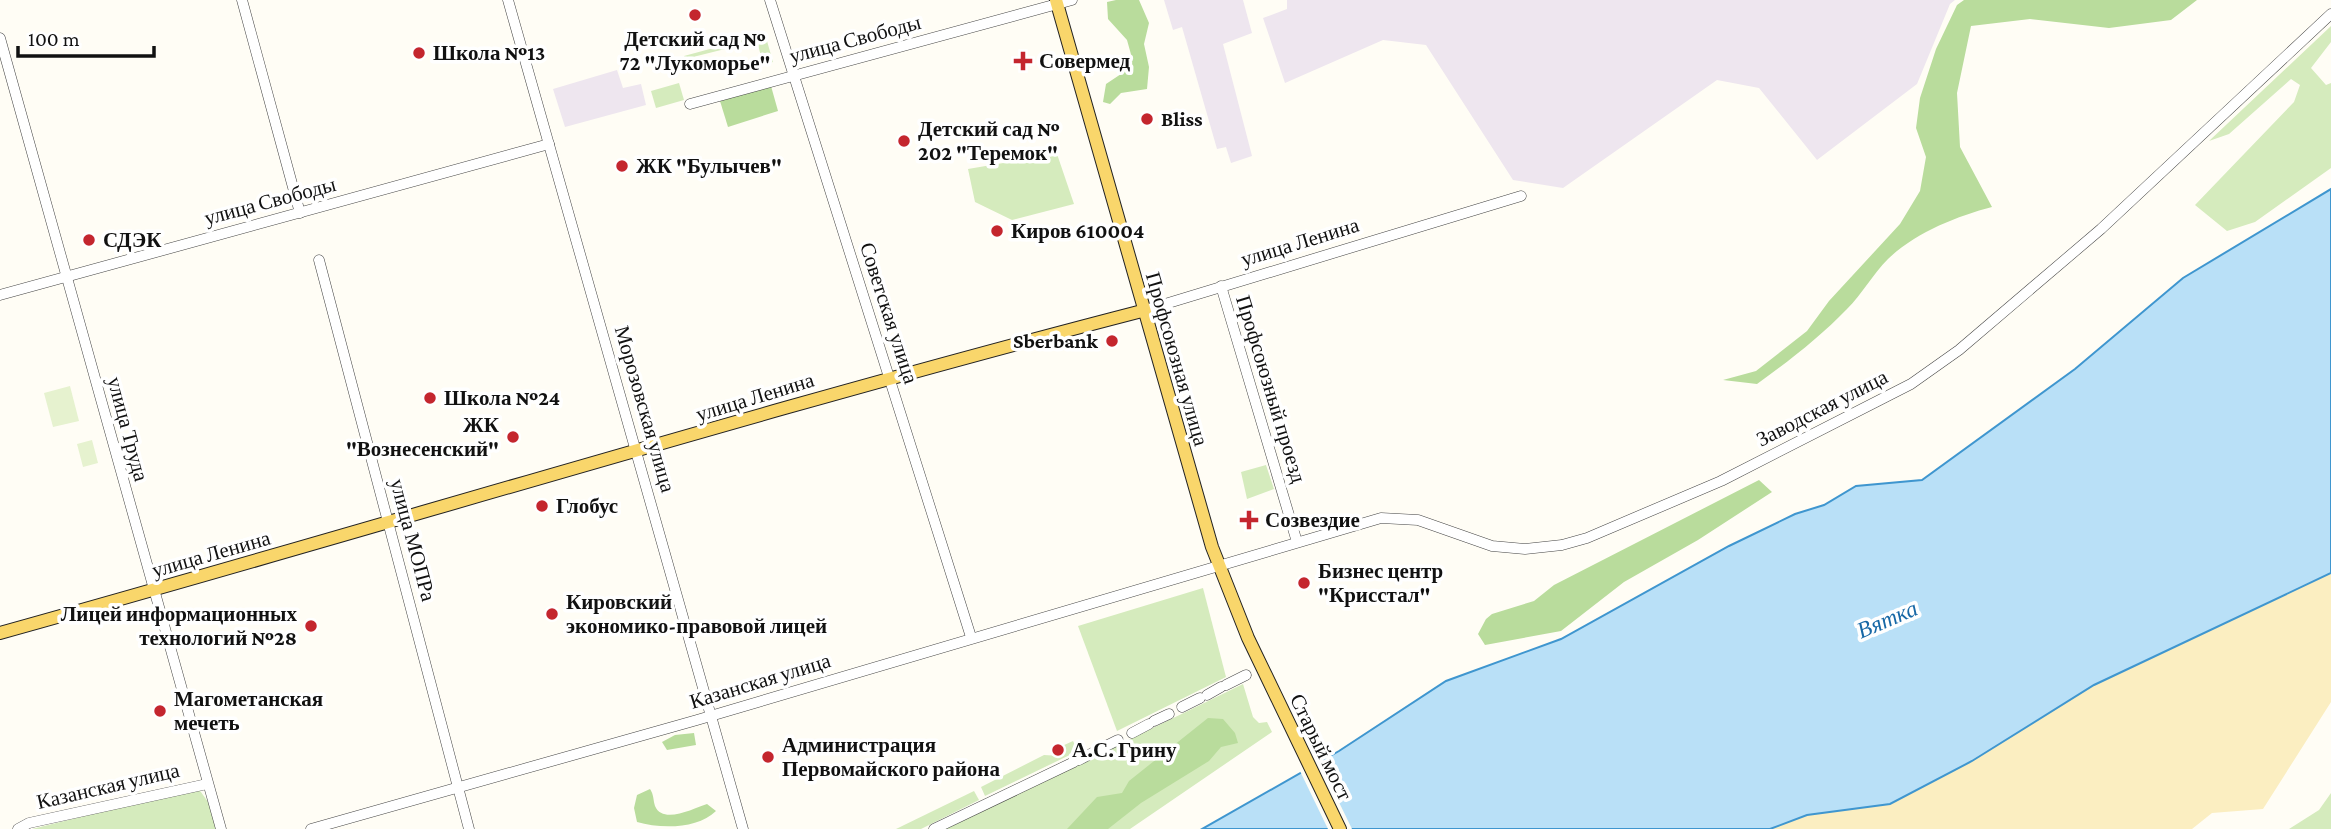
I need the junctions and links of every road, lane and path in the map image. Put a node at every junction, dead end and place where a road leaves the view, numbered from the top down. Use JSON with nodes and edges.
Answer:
{"nodes":[{"id":1,"x":242,"y":0,"type":"edge"},
{"id":2,"x":508,"y":0,"type":"edge"},
{"id":3,"x":770,"y":0,"type":"edge"},
{"id":4,"x":1072,"y":0,"type":"edge"},
{"id":5,"x":1057,"y":2,"type":"edge"},
{"id":6,"x":2331,"y":14,"type":"edge"},
{"id":7,"x":0,"y":38,"type":"edge"},
{"id":8,"x":792,"y":75,"type":"junction"},
{"id":9,"x":690,"y":104,"type":"dead end"},
{"id":10,"x":550,"y":144,"type":"junction"},
{"id":11,"x":1521,"y":196,"type":"dead end"},
{"id":12,"x":300,"y":213,"type":"junction"},
{"id":13,"x":318,"y":260,"type":"dead end"},
{"id":14,"x":68,"y":277,"type":"junction"},
{"id":15,"x":1221,"y":286,"type":"junction"},
{"id":16,"x":0,"y":295,"type":"edge"},
{"id":17,"x":1142,"y":311,"type":"junction"},
{"id":18,"x":891,"y":377,"type":"junction"},
{"id":19,"x":638,"y":452,"type":"junction"},
{"id":20,"x":388,"y":522,"type":"junction"},
{"id":21,"x":1297,"y":542,"type":"junction"},
{"id":22,"x":1219,"y":566,"type":"junction"},
{"id":23,"x":154,"y":591,"type":"junction"},
{"id":24,"x":0,"y":633,"type":"edge"},
{"id":25,"x":971,"y":637,"type":"junction"},
{"id":26,"x":1247,"y":675,"type":"dead end"},
{"id":27,"x":1268,"y":681,"type":"joint"},
{"id":28,"x":1182,"y":707,"type":"dead end"},
{"id":29,"x":1170,"y":714,"type":"dead end"},
{"id":30,"x":709,"y":716,"type":"junction"},
{"id":31,"x":1132,"y":733,"type":"dead end"},
{"id":32,"x":1118,"y":740,"type":"dead end"},
{"id":33,"x":207,"y":784,"type":"junction"},
{"id":34,"x":457,"y":787,"type":"junction"},
{"id":35,"x":18,"y":829,"type":"edge"},
{"id":36,"x":221,"y":829,"type":"edge"},
{"id":37,"x":311,"y":829,"type":"edge"},
{"id":38,"x":469,"y":829,"type":"edge"},
{"id":39,"x":743,"y":829,"type":"edge"},
{"id":40,"x":934,"y":829,"type":"edge"},
{"id":41,"x":1340,"y":829,"type":"edge"}],
"edges":[{"from":1,"to":12,"type":"street"},
{"from":2,"to":10,"type":"street","name":"Морозовская улица"},
{"from":3,"to":8,"type":"street","name":"Советская улица"},
{"from":4,"to":5,"type":"street","name":"улица Свободы"},
{"from":5,"to":8,"type":"street","name":"улица Свободы"},
{"from":5,"to":17,"type":"main road","name":"Профсоюзная улица"},
{"from":6,"to":21,"type":"street","name":"Заводская улица"},
{"from":7,"to":14,"type":"street","name":"улица Труда"},
{"from":8,"to":9,"type":"street","name":"улица Свободы"},
{"from":8,"to":18,"type":"street","name":"Советская улица"},
{"from":10,"to":12,"type":"street","name":"улица Свободы"},
{"from":10,"to":19,"type":"street","name":"Морозовская улица"},
{"from":11,"to":15,"type":"street","name":"улица Ленина"},
{"from":12,"to":14,"type":"street","name":"улица Свободы"},
{"from":13,"to":20,"type":"street","name":"улица МОПРа"},
{"from":14,"to":16,"type":"street","name":"улица Свободы"},
{"from":14,"to":23,"type":"street","name":"улица Труда"},
{"from":15,"to":17,"type":"street","name":"улица Ленина"},
{"from":15,"to":21,"type":"street","name":"Профсоюзный проезд"},
{"from":17,"to":18,"type":"main road","name":"улица Ленина"},
{"from":17,"to":22,"type":"main road","name":"Профсоюзная улица"},
{"from":18,"to":19,"type":"main road","name":"улица Ленина"},
{"from":18,"to":25,"type":"street","name":"Советская улица"},
{"from":19,"to":20,"type":"main road","name":"улица Ленина"},
{"from":19,"to":30,"type":"street","name":"Морозовская улица"},
{"from":20,"to":23,"type":"main road","name":"улица Ленина"},
{"from":20,"to":34,"type":"street","name":"улица МОПРа"},
{"from":21,"to":22,"type":"street","name":"Заводская улица"},
{"from":22,"to":25,"type":"street","name":"Казанская улица"},
{"from":22,"to":27,"type":"main road","name":"Профсоюзная улица"},
{"from":23,"to":24,"type":"main road","name":"улица Ленина"},
{"from":23,"to":33,"type":"street","name":"улица Труда"},
{"from":25,"to":30,"type":"street","name":"Казанская улица"},
{"from":26,"to":28,"type":"street"},
{"from":27,"to":41,"type":"main road","name":"Старый мост"},
{"from":29,"to":31,"type":"street"},
{"from":30,"to":34,"type":"street","name":"Казанская улица"},
{"from":30,"to":39,"type":"street","name":"Морозовская улица"},
{"from":32,"to":40,"type":"street"},
{"from":33,"to":35,"type":"street","name":"Казанская улица"},
{"from":33,"to":36,"type":"street","name":"улица Труда"},
{"from":34,"to":37,"type":"street","name":"Казанская улица"},
{"from":34,"to":38,"type":"street","name":"улица МОПРа"}]}
